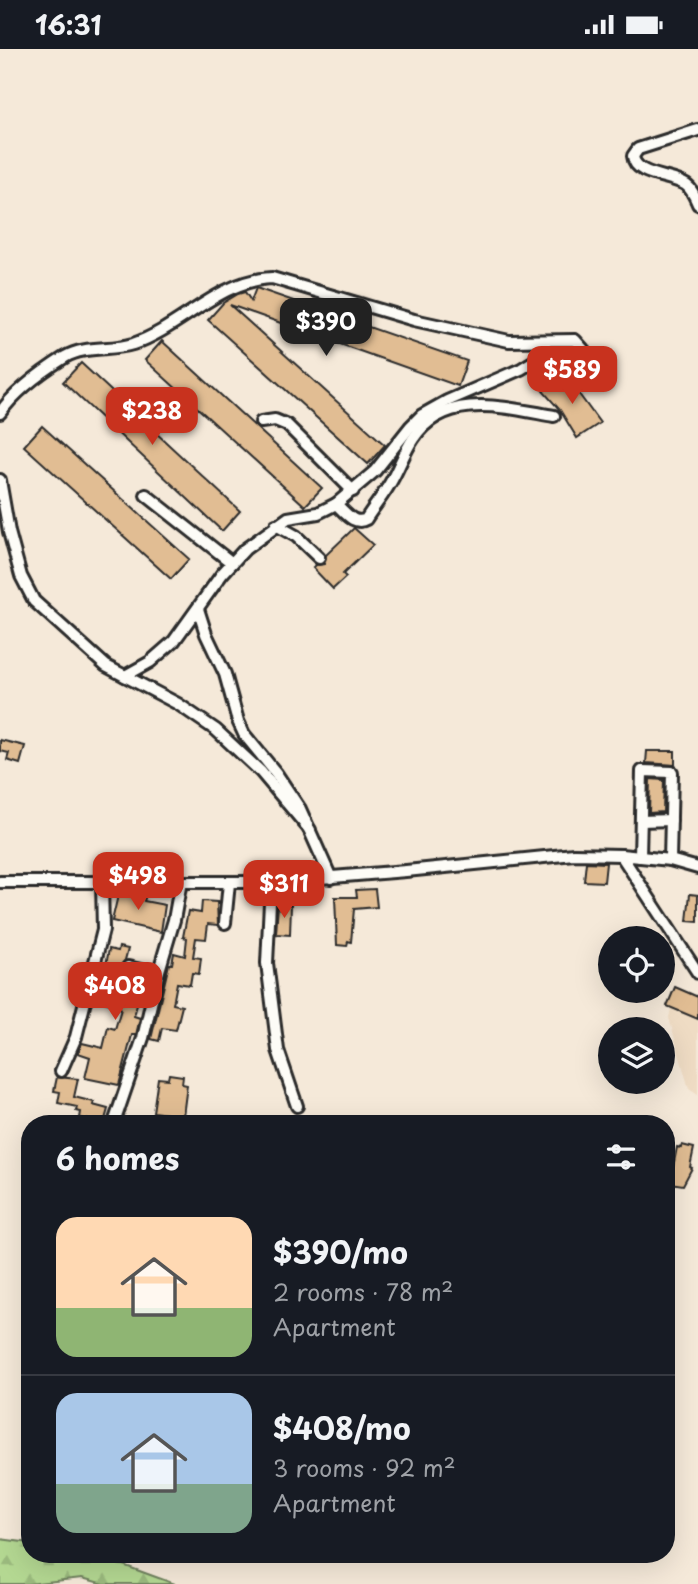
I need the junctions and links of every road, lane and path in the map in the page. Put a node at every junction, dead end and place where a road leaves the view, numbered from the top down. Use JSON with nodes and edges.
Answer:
{"nodes":[{"id":1,"x":698,"y":130,"type":"edge"},
{"id":2,"x":698,"y":204,"type":"edge"},
{"id":3,"x":0,"y":412,"type":"edge"},
{"id":4,"x":554,"y":416,"type":"dead end"},
{"id":5,"x":261,"y":422,"type":"dead end"},
{"id":6,"x":0,"y":480,"type":"edge"},
{"id":7,"x":353,"y":491,"type":"junction"},
{"id":8,"x":146,"y":495,"type":"dead end"},
{"id":9,"x":336,"y":504,"type":"junction"},
{"id":10,"x":276,"y":525,"type":"junction"},
{"id":11,"x":319,"y":558,"type":"dead end"},
{"id":12,"x":232,"y":563,"type":"junction"},
{"id":13,"x":197,"y":609,"type":"junction"},
{"id":14,"x":125,"y":676,"type":"junction"},
{"id":15,"x":671,"y":820,"type":"junction"},
{"id":16,"x":641,"y":821,"type":"junction"},
{"id":17,"x":310,"y":830,"type":"junction"},
{"id":18,"x":621,"y":855,"type":"junction"},
{"id":19,"x":640,"y":857,"type":"junction"},
{"id":20,"x":670,"y":860,"type":"junction"},
{"id":21,"x":698,"y":868,"type":"edge"},
{"id":22,"x":331,"y":878,"type":"junction"},
{"id":23,"x":181,"y":881,"type":"junction"},
{"id":24,"x":0,"y":882,"type":"edge"},
{"id":25,"x":102,"y":882,"type":"junction"},
{"id":26,"x":271,"y":882,"type":"junction"},
{"id":27,"x":229,"y":883,"type":"junction"},
{"id":28,"x":225,"y":923,"type":"dead end"},
{"id":29,"x":128,"y":967,"type":"dead end"},
{"id":30,"x":698,"y":973,"type":"edge"},
{"id":31,"x":158,"y":974,"type":"junction"},
{"id":32,"x":61,"y":1071,"type":"dead end"},
{"id":33,"x":297,"y":1106,"type":"dead end"},
{"id":34,"x":117,"y":1115,"type":"edge"}],
"edges":[{"from":1,"to":2,"type":"street"},
{"from":3,"to":7,"type":"street"},
{"from":4,"to":9,"type":"street"},
{"from":5,"to":7,"type":"street"},
{"from":6,"to":14,"type":"street"},
{"from":7,"to":9,"type":"street"},
{"from":8,"to":12,"type":"street"},
{"from":9,"to":10,"type":"street"},
{"from":10,"to":11,"type":"street"},
{"from":10,"to":12,"type":"street"},
{"from":12,"to":13,"type":"street"},
{"from":13,"to":14,"type":"street"},
{"from":13,"to":17,"type":"street"},
{"from":14,"to":17,"type":"street"},
{"from":15,"to":16,"type":"street"},
{"from":15,"to":16,"type":"street"},
{"from":15,"to":20,"type":"street"},
{"from":16,"to":19,"type":"street"},
{"from":17,"to":22,"type":"street"},
{"from":18,"to":19,"type":"street"},
{"from":18,"to":22,"type":"street"},
{"from":18,"to":30,"type":"street"},
{"from":19,"to":20,"type":"street"},
{"from":20,"to":21,"type":"street"},
{"from":22,"to":26,"type":"street"},
{"from":23,"to":25,"type":"street"},
{"from":23,"to":27,"type":"street"},
{"from":23,"to":31,"type":"street"},
{"from":24,"to":25,"type":"street"},
{"from":25,"to":32,"type":"street"},
{"from":26,"to":27,"type":"street"},
{"from":26,"to":33,"type":"street"},
{"from":27,"to":28,"type":"street"},
{"from":29,"to":31,"type":"street"},
{"from":31,"to":34,"type":"street"}]}
